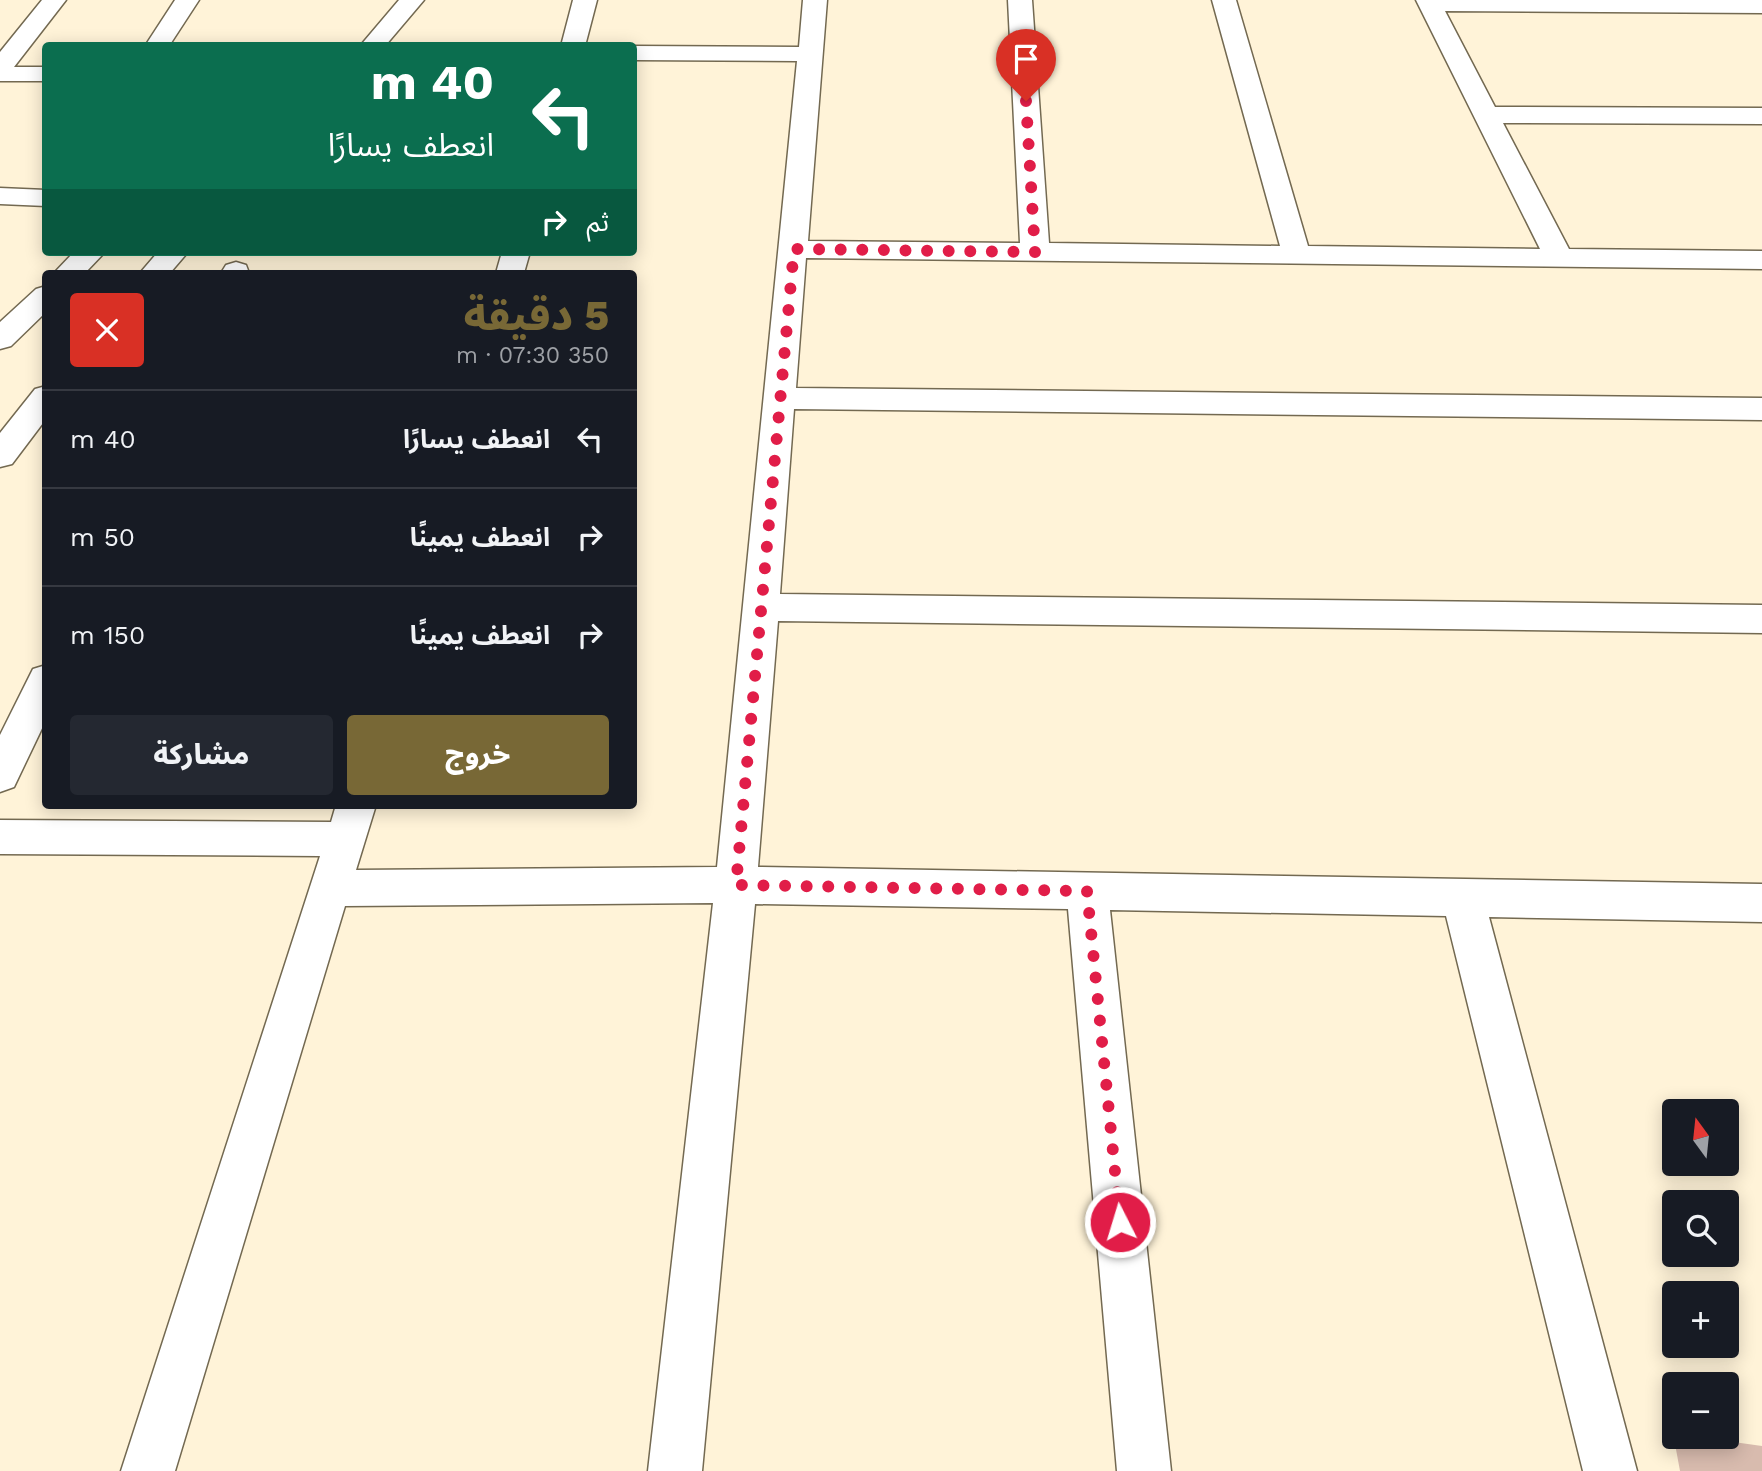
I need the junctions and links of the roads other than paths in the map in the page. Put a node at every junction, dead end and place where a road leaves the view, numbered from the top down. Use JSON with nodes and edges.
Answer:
{"nodes":[{"id":1,"x":54,"y":0,"type":"edge"},
{"id":2,"x":187,"y":0,"type":"edge"},
{"id":3,"x":412,"y":0,"type":"edge"},
{"id":4,"x":585,"y":0,"type":"edge"},
{"id":5,"x":815,"y":0,"type":"edge"},
{"id":6,"x":1020,"y":0,"type":"edge"},
{"id":7,"x":1224,"y":0,"type":"edge"},
{"id":8,"x":1429,"y":2,"type":"edge"},
{"id":9,"x":1762,"y":6,"type":"edge"},
{"id":10,"x":160,"y":42,"type":"edge"},
{"id":11,"x":375,"y":42,"type":"edge"},
{"id":12,"x":574,"y":42,"type":"edge"},
{"id":13,"x":637,"y":53,"type":"edge"},
{"id":14,"x":811,"y":54,"type":"junction"},
{"id":15,"x":0,"y":71,"type":"edge"},
{"id":16,"x":42,"y":74,"type":"edge"},
{"id":17,"x":1487,"y":115,"type":"junction"},
{"id":18,"x":1762,"y":116,"type":"edge"},
{"id":19,"x":0,"y":196,"type":"edge"},
{"id":20,"x":42,"y":198,"type":"edge"},
{"id":21,"x":794,"y":249,"type":"junction"},
{"id":22,"x":1035,"y":252,"type":"junction"},
{"id":23,"x":1296,"y":254,"type":"junction"},
{"id":24,"x":87,"y":256,"type":"edge"},
{"id":25,"x":170,"y":256,"type":"edge"},
{"id":26,"x":1559,"y":258,"type":"junction"},
{"id":27,"x":1762,"y":260,"type":"edge"},
{"id":28,"x":71,"y":270,"type":"edge"},
{"id":29,"x":157,"y":270,"type":"edge"},
{"id":30,"x":42,"y":299,"type":"edge"},
{"id":31,"x":0,"y":339,"type":"edge"},
{"id":32,"x":780,"y":398,"type":"junction"},
{"id":33,"x":42,"y":401,"type":"edge"},
{"id":34,"x":1762,"y":409,"type":"edge"},
{"id":35,"x":0,"y":456,"type":"edge"},
{"id":36,"x":761,"y":607,"type":"junction"},
{"id":37,"x":1762,"y":620,"type":"edge"},
{"id":38,"x":42,"y":687,"type":"edge"},
{"id":39,"x":0,"y":776,"type":"edge"},
{"id":40,"x":351,"y":822,"type":"edge"},
{"id":41,"x":0,"y":836,"type":"edge"},
{"id":42,"x":736,"y":885,"type":"junction"},
{"id":43,"x":332,"y":888,"type":"junction"},
{"id":44,"x":1087,"y":891,"type":"junction"},
{"id":45,"x":1463,"y":898,"type":"junction"},
{"id":46,"x":1762,"y":903,"type":"edge"},
{"id":47,"x":148,"y":1471,"type":"edge"},
{"id":48,"x":675,"y":1471,"type":"edge"},
{"id":49,"x":1144,"y":1471,"type":"edge"},
{"id":50,"x":1610,"y":1471,"type":"edge"}],
"edges":[{"from":1,"to":15,"type":"street"},
{"from":2,"to":10,"type":"street"},
{"from":3,"to":11,"type":"street"},
{"from":4,"to":12,"type":"street"},
{"from":5,"to":14,"type":"street"},
{"from":6,"to":22,"type":"street"},
{"from":7,"to":23,"type":"street"},
{"from":8,"to":9,"type":"street"},
{"from":8,"to":17,"type":"street"},
{"from":13,"to":14,"type":"street"},
{"from":14,"to":21,"type":"street"},
{"from":15,"to":16,"type":"street"},
{"from":17,"to":18,"type":"street"},
{"from":17,"to":26,"type":"street"},
{"from":19,"to":20,"type":"street"},
{"from":21,"to":22,"type":"street"},
{"from":21,"to":32,"type":"street"},
{"from":22,"to":23,"type":"street"},
{"from":23,"to":26,"type":"street"},
{"from":24,"to":28,"type":"street"},
{"from":25,"to":29,"type":"street"},
{"from":26,"to":27,"type":"street"},
{"from":30,"to":31,"type":"street"},
{"from":32,"to":34,"type":"street"},
{"from":32,"to":36,"type":"street"},
{"from":33,"to":35,"type":"street"},
{"from":36,"to":37,"type":"street"},
{"from":36,"to":42,"type":"street"},
{"from":38,"to":39,"type":"street"},
{"from":40,"to":41,"type":"street"},
{"from":40,"to":43,"type":"street"},
{"from":42,"to":43,"type":"street"},
{"from":42,"to":44,"type":"street"},
{"from":42,"to":48,"type":"street"},
{"from":43,"to":47,"type":"street"},
{"from":44,"to":45,"type":"street"},
{"from":44,"to":49,"type":"street"},
{"from":45,"to":46,"type":"street"},
{"from":45,"to":50,"type":"street"}]}
